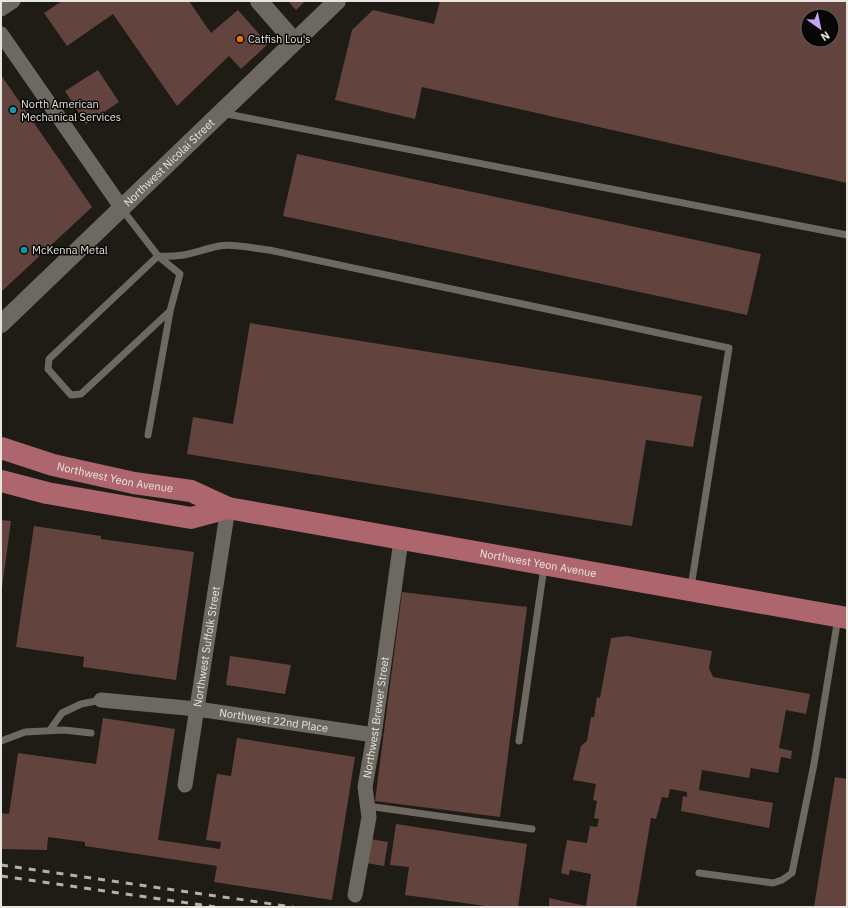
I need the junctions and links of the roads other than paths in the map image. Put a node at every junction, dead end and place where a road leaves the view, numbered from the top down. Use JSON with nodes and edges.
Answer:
{"nodes":[{"id":1,"x":13,"y":1,"type":"edge"},
{"id":2,"x":259,"y":1,"type":"edge"},
{"id":3,"x":337,"y":1,"type":"edge"},
{"id":4,"x":1,"y":9,"type":"edge"},
{"id":5,"x":1,"y":34,"type":"edge"},
{"id":6,"x":294,"y":41,"type":"junction"},
{"id":7,"x":220,"y":112,"type":"junction"},
{"id":8,"x":121,"y":208,"type":"junction"},
{"id":9,"x":847,"y":235,"type":"edge"},
{"id":10,"x":158,"y":256,"type":"junction"},
{"id":11,"x":170,"y":311,"type":"junction"},
{"id":12,"x":1,"y":324,"type":"edge"},
{"id":13,"x":148,"y":435,"type":"dead end"},
{"id":14,"x":3,"y":446,"type":"edge"},
{"id":15,"x":1,"y":481,"type":"edge"},
{"id":16,"x":228,"y":508,"type":"junction"},
{"id":17,"x":402,"y":540,"type":"junction"},
{"id":18,"x":544,"y":565,"type":"junction"},
{"id":19,"x":690,"y":591,"type":"junction"},
{"id":20,"x":842,"y":617,"type":"edge"},
{"id":21,"x":101,"y":700,"type":"joint"},
{"id":22,"x":196,"y":709,"type":"junction"},
{"id":23,"x":50,"y":730,"type":"junction"},
{"id":24,"x":91,"y":733,"type":"dead end"},
{"id":25,"x":374,"y":735,"type":"junction"},
{"id":26,"x":1,"y":741,"type":"edge"},
{"id":27,"x":519,"y":742,"type":"dead end"},
{"id":28,"x":185,"y":785,"type":"dead end"},
{"id":29,"x":367,"y":806,"type":"junction"},
{"id":30,"x":532,"y":829,"type":"dead end"},
{"id":31,"x":699,"y":873,"type":"dead end"},
{"id":32,"x":355,"y":895,"type":"dead end"}],
"edges":[{"from":1,"to":4,"type":"street"},
{"from":2,"to":6,"type":"street"},
{"from":3,"to":6,"type":"street","name":"Northwest Nicolai Street"},
{"from":5,"to":8,"type":"street"},
{"from":6,"to":7,"type":"street","name":"Northwest Nicolai Street"},
{"from":7,"to":8,"type":"street","name":"Northwest Nicolai Street"},
{"from":7,"to":9,"type":"lane"},
{"from":8,"to":10,"type":"lane"},
{"from":8,"to":12,"type":"street","name":"Northwest Nicolai Street"},
{"from":10,"to":11,"type":"lane"},
{"from":10,"to":11,"type":"lane"},
{"from":10,"to":19,"type":"lane"},
{"from":11,"to":13,"type":"lane"},
{"from":14,"to":16,"type":"highway","name":"Northwest Yeon Avenue"},
{"from":15,"to":16,"type":"highway","name":"Northwest Yeon Avenue"},
{"from":16,"to":17,"type":"highway","name":"Northwest Yeon Avenue"},
{"from":16,"to":22,"type":"street","name":"Northwest Suffolk Street"},
{"from":17,"to":18,"type":"highway","name":"Northwest Yeon Avenue"},
{"from":17,"to":25,"type":"street","name":"Northwest Brewer Street"},
{"from":18,"to":19,"type":"highway","name":"Northwest Yeon Avenue"},
{"from":18,"to":27,"type":"lane"},
{"from":19,"to":20,"type":"highway","name":"Northwest Yeon Avenue"},
{"from":20,"to":31,"type":"lane"},
{"from":21,"to":22,"type":"street","name":"Northwest 22nd Place"},
{"from":21,"to":23,"type":"lane"},
{"from":22,"to":25,"type":"street","name":"Northwest 22nd Place"},
{"from":22,"to":28,"type":"street","name":"Northwest Suffolk Street"},
{"from":23,"to":24,"type":"lane"},
{"from":23,"to":26,"type":"lane"},
{"from":25,"to":29,"type":"street","name":"Northwest Brewer Street"},
{"from":29,"to":30,"type":"lane"},
{"from":29,"to":32,"type":"street","name":"Northwest Brewer Street"}]}
